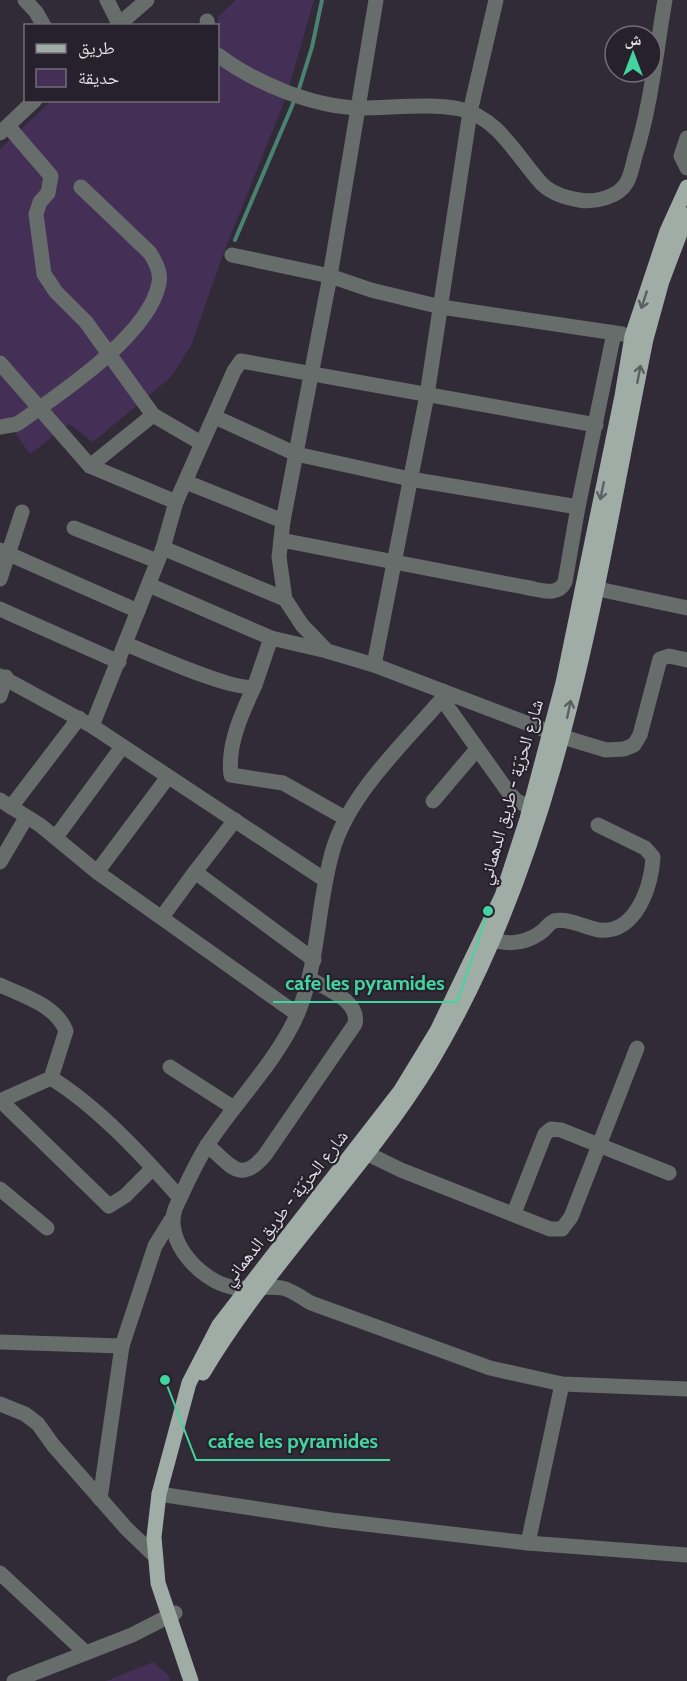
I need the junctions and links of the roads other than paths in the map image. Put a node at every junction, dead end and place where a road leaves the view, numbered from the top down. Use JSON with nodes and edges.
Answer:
{"nodes":[{"id":1,"x":25,"y":0,"type":"edge"},
{"id":2,"x":107,"y":0,"type":"edge"},
{"id":3,"x":147,"y":0,"type":"edge"},
{"id":4,"x":376,"y":0,"type":"edge"},
{"id":5,"x":496,"y":0,"type":"edge"},
{"id":6,"x":665,"y":0,"type":"edge"},
{"id":7,"x":43,"y":24,"type":"edge"},
{"id":8,"x":118,"y":24,"type":"edge"},
{"id":9,"x":119,"y":24,"type":"edge"},
{"id":10,"x":219,"y":56,"type":"edge"},
{"id":11,"x":33,"y":102,"type":"edge"},
{"id":12,"x":357,"y":108,"type":"junction"},
{"id":13,"x":470,"y":112,"type":"junction"},
{"id":14,"x":4,"y":129,"type":"edge"},
{"id":15,"x":687,"y":138,"type":"edge"},
{"id":16,"x":687,"y":168,"type":"edge"},
{"id":17,"x":81,"y":187,"type":"dead end"},
{"id":18,"x":687,"y":187,"type":"edge"},
{"id":19,"x":687,"y":215,"type":"edge"},
{"id":20,"x":232,"y":255,"type":"dead end"},
{"id":21,"x":330,"y":276,"type":"junction"},
{"id":22,"x":441,"y":307,"type":"junction"},
{"id":23,"x":614,"y":333,"type":"junction"},
{"id":24,"x":639,"y":337,"type":"junction"},
{"id":25,"x":110,"y":354,"type":"junction"},
{"id":26,"x":0,"y":363,"type":"edge"},
{"id":27,"x":310,"y":374,"type":"junction"},
{"id":28,"x":428,"y":394,"type":"junction"},
{"id":29,"x":40,"y":408,"type":"junction"},
{"id":30,"x":153,"y":416,"type":"junction"},
{"id":31,"x":215,"y":417,"type":"junction"},
{"id":32,"x":596,"y":425,"type":"junction"},
{"id":33,"x":0,"y":427,"type":"edge"},
{"id":34,"x":201,"y":443,"type":"junction"},
{"id":35,"x":296,"y":454,"type":"junction"},
{"id":36,"x":90,"y":466,"type":"junction"},
{"id":37,"x":410,"y":479,"type":"junction"},
{"id":38,"x":186,"y":482,"type":"junction"},
{"id":39,"x":176,"y":502,"type":"junction"},
{"id":40,"x":578,"y":507,"type":"junction"},
{"id":41,"x":22,"y":512,"type":"dead end"},
{"id":42,"x":283,"y":521,"type":"junction"},
{"id":43,"x":74,"y":528,"type":"dead end"},
{"id":44,"x":281,"y":540,"type":"junction"},
{"id":45,"x":4,"y":551,"type":"edge"},
{"id":46,"x":160,"y":555,"type":"junction"},
{"id":47,"x":396,"y":562,"type":"junction"},
{"id":48,"x":0,"y":579,"type":"edge"},
{"id":49,"x":149,"y":585,"type":"junction"},
{"id":50,"x":589,"y":587,"type":"junction"},
{"id":51,"x":285,"y":599,"type":"junction"},
{"id":52,"x":687,"y":608,"type":"edge"},
{"id":53,"x":0,"y":609,"type":"edge"},
{"id":54,"x":138,"y":611,"type":"junction"},
{"id":55,"x":271,"y":638,"type":"junction"},
{"id":56,"x":126,"y":644,"type":"junction"},
{"id":57,"x":327,"y":651,"type":"junction"},
{"id":58,"x":687,"y":660,"type":"edge"},
{"id":59,"x":119,"y":662,"type":"junction"},
{"id":60,"x":374,"y":665,"type":"junction"},
{"id":61,"x":3,"y":677,"type":"edge"},
{"id":62,"x":254,"y":687,"type":"junction"},
{"id":63,"x":442,"y":695,"type":"junction"},
{"id":64,"x":0,"y":696,"type":"edge"},
{"id":65,"x":86,"y":722,"type":"junction"},
{"id":66,"x":557,"y":734,"type":"junction"},
{"id":67,"x":122,"y":747,"type":"junction"},
{"id":68,"x":477,"y":748,"type":"junction"},
{"id":69,"x":168,"y":777,"type":"junction"},
{"id":70,"x":432,"y":801,"type":"dead end"},
{"id":71,"x":6,"y":804,"type":"edge"},
{"id":72,"x":530,"y":807,"type":"junction"},
{"id":73,"x":26,"y":818,"type":"junction"},
{"id":74,"x":345,"y":818,"type":"junction"},
{"id":75,"x":235,"y":820,"type":"junction"},
{"id":76,"x":598,"y":825,"type":"dead end"},
{"id":77,"x":56,"y":837,"type":"junction"},
{"id":78,"x":0,"y":862,"type":"edge"},
{"id":79,"x":97,"y":872,"type":"junction"},
{"id":80,"x":195,"y":872,"type":"junction"},
{"id":81,"x":325,"y":880,"type":"junction"},
{"id":82,"x":162,"y":917,"type":"junction"},
{"id":83,"x":488,"y":939,"type":"junction"},
{"id":84,"x":314,"y":960,"type":"junction"},
{"id":85,"x":310,"y":979,"type":"junction"},
{"id":86,"x":0,"y":985,"type":"edge"},
{"id":87,"x":297,"y":1014,"type":"junction"},
{"id":88,"x":637,"y":1048,"type":"dead end"},
{"id":89,"x":170,"y":1067,"type":"dead end"},
{"id":90,"x":51,"y":1078,"type":"junction"},
{"id":91,"x":0,"y":1101,"type":"edge"},
{"id":92,"x":234,"y":1108,"type":"junction"},
{"id":93,"x":207,"y":1145,"type":"junction"},
{"id":94,"x":600,"y":1145,"type":"junction"},
{"id":95,"x":366,"y":1153,"type":"junction"},
{"id":96,"x":153,"y":1168,"type":"junction"},
{"id":97,"x":669,"y":1173,"type":"dead end"},
{"id":98,"x":0,"y":1189,"type":"edge"},
{"id":99,"x":180,"y":1198,"type":"junction"},
{"id":100,"x":514,"y":1213,"type":"junction"},
{"id":101,"x":171,"y":1220,"type":"junction"},
{"id":102,"x":46,"y":1228,"type":"dead end"},
{"id":103,"x":253,"y":1289,"type":"junction"},
{"id":104,"x":0,"y":1341,"type":"edge"},
{"id":105,"x":122,"y":1346,"type":"junction"},
{"id":106,"x":562,"y":1384,"type":"junction"},
{"id":107,"x":687,"y":1389,"type":"edge"},
{"id":108,"x":0,"y":1404,"type":"edge"},
{"id":109,"x":162,"y":1494,"type":"junction"},
{"id":110,"x":100,"y":1499,"type":"junction"},
{"id":111,"x":528,"y":1543,"type":"junction"},
{"id":112,"x":687,"y":1555,"type":"edge"},
{"id":113,"x":155,"y":1556,"type":"junction"},
{"id":114,"x":0,"y":1573,"type":"edge"},
{"id":115,"x":171,"y":1615,"type":"junction"},
{"id":116,"x":86,"y":1653,"type":"junction"},
{"id":117,"x":14,"y":1681,"type":"edge"},
{"id":118,"x":191,"y":1681,"type":"edge"},
{"id":119,"x":201,"y":1681,"type":"edge"}],
"edges":[{"from":1,"to":7,"type":"street"},
{"from":2,"to":8,"type":"street"},
{"from":3,"to":9,"type":"street"},
{"from":4,"to":12,"type":"street"},
{"from":5,"to":13,"type":"street"},
{"from":6,"to":13,"type":"street"},
{"from":10,"to":12,"type":"street"},
{"from":11,"to":14,"type":"street"},
{"from":12,"to":13,"type":"street"},
{"from":12,"to":21,"type":"street"},
{"from":13,"to":22,"type":"street"},
{"from":14,"to":25,"type":"street"},
{"from":15,"to":16,"type":"street"},
{"from":17,"to":25,"type":"street"},
{"from":18,"to":24,"type":"main road","name":"شارع الحرّيّة - طريق الدهماني","one_way":true},
{"from":19,"to":24,"type":"main road","name":"شارع الحرّيّة - طريق الدهماني"},
{"from":20,"to":21,"type":"street"},
{"from":21,"to":22,"type":"street"},
{"from":21,"to":27,"type":"street"},
{"from":22,"to":23,"type":"street"},
{"from":22,"to":28,"type":"street"},
{"from":23,"to":24,"type":"street"},
{"from":23,"to":32,"type":"street"},
{"from":24,"to":50,"type":"main road","name":"شارع الحرّيّة - طريق الدهماني"},
{"from":25,"to":29,"type":"street"},
{"from":25,"to":30,"type":"street"},
{"from":26,"to":29,"type":"street"},
{"from":27,"to":28,"type":"street"},
{"from":27,"to":31,"type":"street"},
{"from":27,"to":35,"type":"street"},
{"from":28,"to":32,"type":"street"},
{"from":28,"to":37,"type":"street"},
{"from":29,"to":33,"type":"street"},
{"from":29,"to":36,"type":"street"},
{"from":30,"to":34,"type":"street"},
{"from":30,"to":36,"type":"street"},
{"from":31,"to":34,"type":"street"},
{"from":31,"to":35,"type":"street"},
{"from":32,"to":40,"type":"street"},
{"from":34,"to":38,"type":"street"},
{"from":35,"to":37,"type":"street"},
{"from":35,"to":42,"type":"street"},
{"from":36,"to":39,"type":"street"},
{"from":37,"to":40,"type":"street"},
{"from":37,"to":47,"type":"street"},
{"from":38,"to":39,"type":"street"},
{"from":38,"to":42,"type":"street"},
{"from":39,"to":46,"type":"street"},
{"from":40,"to":47,"type":"street"},
{"from":41,"to":45,"type":"street"},
{"from":42,"to":44,"type":"street"},
{"from":43,"to":46,"type":"street"},
{"from":44,"to":47,"type":"street"},
{"from":44,"to":51,"type":"street"},
{"from":45,"to":48,"type":"street"},
{"from":45,"to":54,"type":"street"},
{"from":46,"to":49,"type":"street"},
{"from":46,"to":51,"type":"street"},
{"from":47,"to":60,"type":"street"},
{"from":49,"to":54,"type":"street"},
{"from":49,"to":55,"type":"street"},
{"from":50,"to":52,"type":"street"},
{"from":50,"to":66,"type":"main road","name":"شارع الحرّيّة - طريق الدهماني"},
{"from":51,"to":57,"type":"street"},
{"from":53,"to":59,"type":"street"},
{"from":54,"to":56,"type":"street"},
{"from":55,"to":57,"type":"street"},
{"from":55,"to":62,"type":"street"},
{"from":56,"to":59,"type":"street"},
{"from":56,"to":62,"type":"street"},
{"from":57,"to":60,"type":"street"},
{"from":58,"to":66,"type":"street"},
{"from":59,"to":65,"type":"street"},
{"from":60,"to":63,"type":"street"},
{"from":61,"to":64,"type":"street"},
{"from":61,"to":65,"type":"street"},
{"from":62,"to":74,"type":"street"},
{"from":63,"to":66,"type":"street"},
{"from":63,"to":68,"type":"street"},
{"from":63,"to":74,"type":"street"},
{"from":65,"to":67,"type":"street"},
{"from":65,"to":71,"type":"street"},
{"from":66,"to":72,"type":"main road","name":"شارع الحرّيّة - طريق الدهماني"},
{"from":66,"to":83,"type":"main road","name":"شارع الحرّيّة - طريق الدهماني"},
{"from":67,"to":69,"type":"street"},
{"from":67,"to":77,"type":"street"},
{"from":68,"to":70,"type":"street"},
{"from":68,"to":72,"type":"street"},
{"from":69,"to":75,"type":"street"},
{"from":69,"to":79,"type":"street"},
{"from":71,"to":73,"type":"street"},
{"from":72,"to":83,"type":"main road","name":"شارع الحرّيّة - طريق الدهماني"},
{"from":73,"to":77,"type":"street"},
{"from":73,"to":78,"type":"street"},
{"from":74,"to":81,"type":"street"},
{"from":75,"to":80,"type":"street"},
{"from":75,"to":81,"type":"street"},
{"from":76,"to":83,"type":"street"},
{"from":77,"to":79,"type":"street"},
{"from":79,"to":82,"type":"street"},
{"from":80,"to":82,"type":"street"},
{"from":80,"to":84,"type":"street"},
{"from":81,"to":84,"type":"street"},
{"from":82,"to":87,"type":"street"},
{"from":83,"to":95,"type":"main road","name":"شارع الحرّيّة - طريق الدهماني"},
{"from":83,"to":103,"type":"main road","name":"شارع الحرّيّة - طريق الدهماني"},
{"from":84,"to":85,"type":"street"},
{"from":85,"to":87,"type":"street"},
{"from":85,"to":93,"type":"street"},
{"from":86,"to":90,"type":"street"},
{"from":87,"to":92,"type":"street"},
{"from":88,"to":94,"type":"street"},
{"from":89,"to":92,"type":"street"},
{"from":90,"to":91,"type":"street"},
{"from":90,"to":96,"type":"street"},
{"from":91,"to":96,"type":"street"},
{"from":92,"to":93,"type":"street"},
{"from":93,"to":99,"type":"street"},
{"from":94,"to":97,"type":"street"},
{"from":94,"to":100,"type":"street"},
{"from":94,"to":100,"type":"street"},
{"from":95,"to":100,"type":"street"},
{"from":95,"to":103,"type":"main road","name":"شارع الحرّيّة - طريق الدهماني"},
{"from":96,"to":99,"type":"street"},
{"from":98,"to":102,"type":"street"},
{"from":99,"to":101,"type":"street"},
{"from":101,"to":103,"type":"street"},
{"from":101,"to":105,"type":"street"},
{"from":103,"to":106,"type":"street"},
{"from":103,"to":109,"type":"main road","name":"شارع الحرّيّة - طريق الدهماني"},
{"from":104,"to":105,"type":"street"},
{"from":105,"to":110,"type":"street"},
{"from":106,"to":107,"type":"street"},
{"from":106,"to":111,"type":"street"},
{"from":108,"to":110,"type":"street"},
{"from":109,"to":111,"type":"street"},
{"from":109,"to":113,"type":"main road","name":"شارع الحرّيّة - طريق الدهماني"},
{"from":109,"to":115,"type":"main road","name":"شارع الحرّيّة - طريق الدهماني"},
{"from":110,"to":113,"type":"street"},
{"from":111,"to":112,"type":"street"},
{"from":113,"to":115,"type":"main road","name":"شارع الحرّيّة - طريق الدهماني"},
{"from":114,"to":116,"type":"street"},
{"from":115,"to":116,"type":"street"},
{"from":115,"to":118,"type":"main road","name":"شارع الحرّيّة - طريق الدهماني"},
{"from":115,"to":119,"type":"main road","name":"شارع الحرّيّة - طريق الدهماني"},
{"from":116,"to":117,"type":"street"}]}
